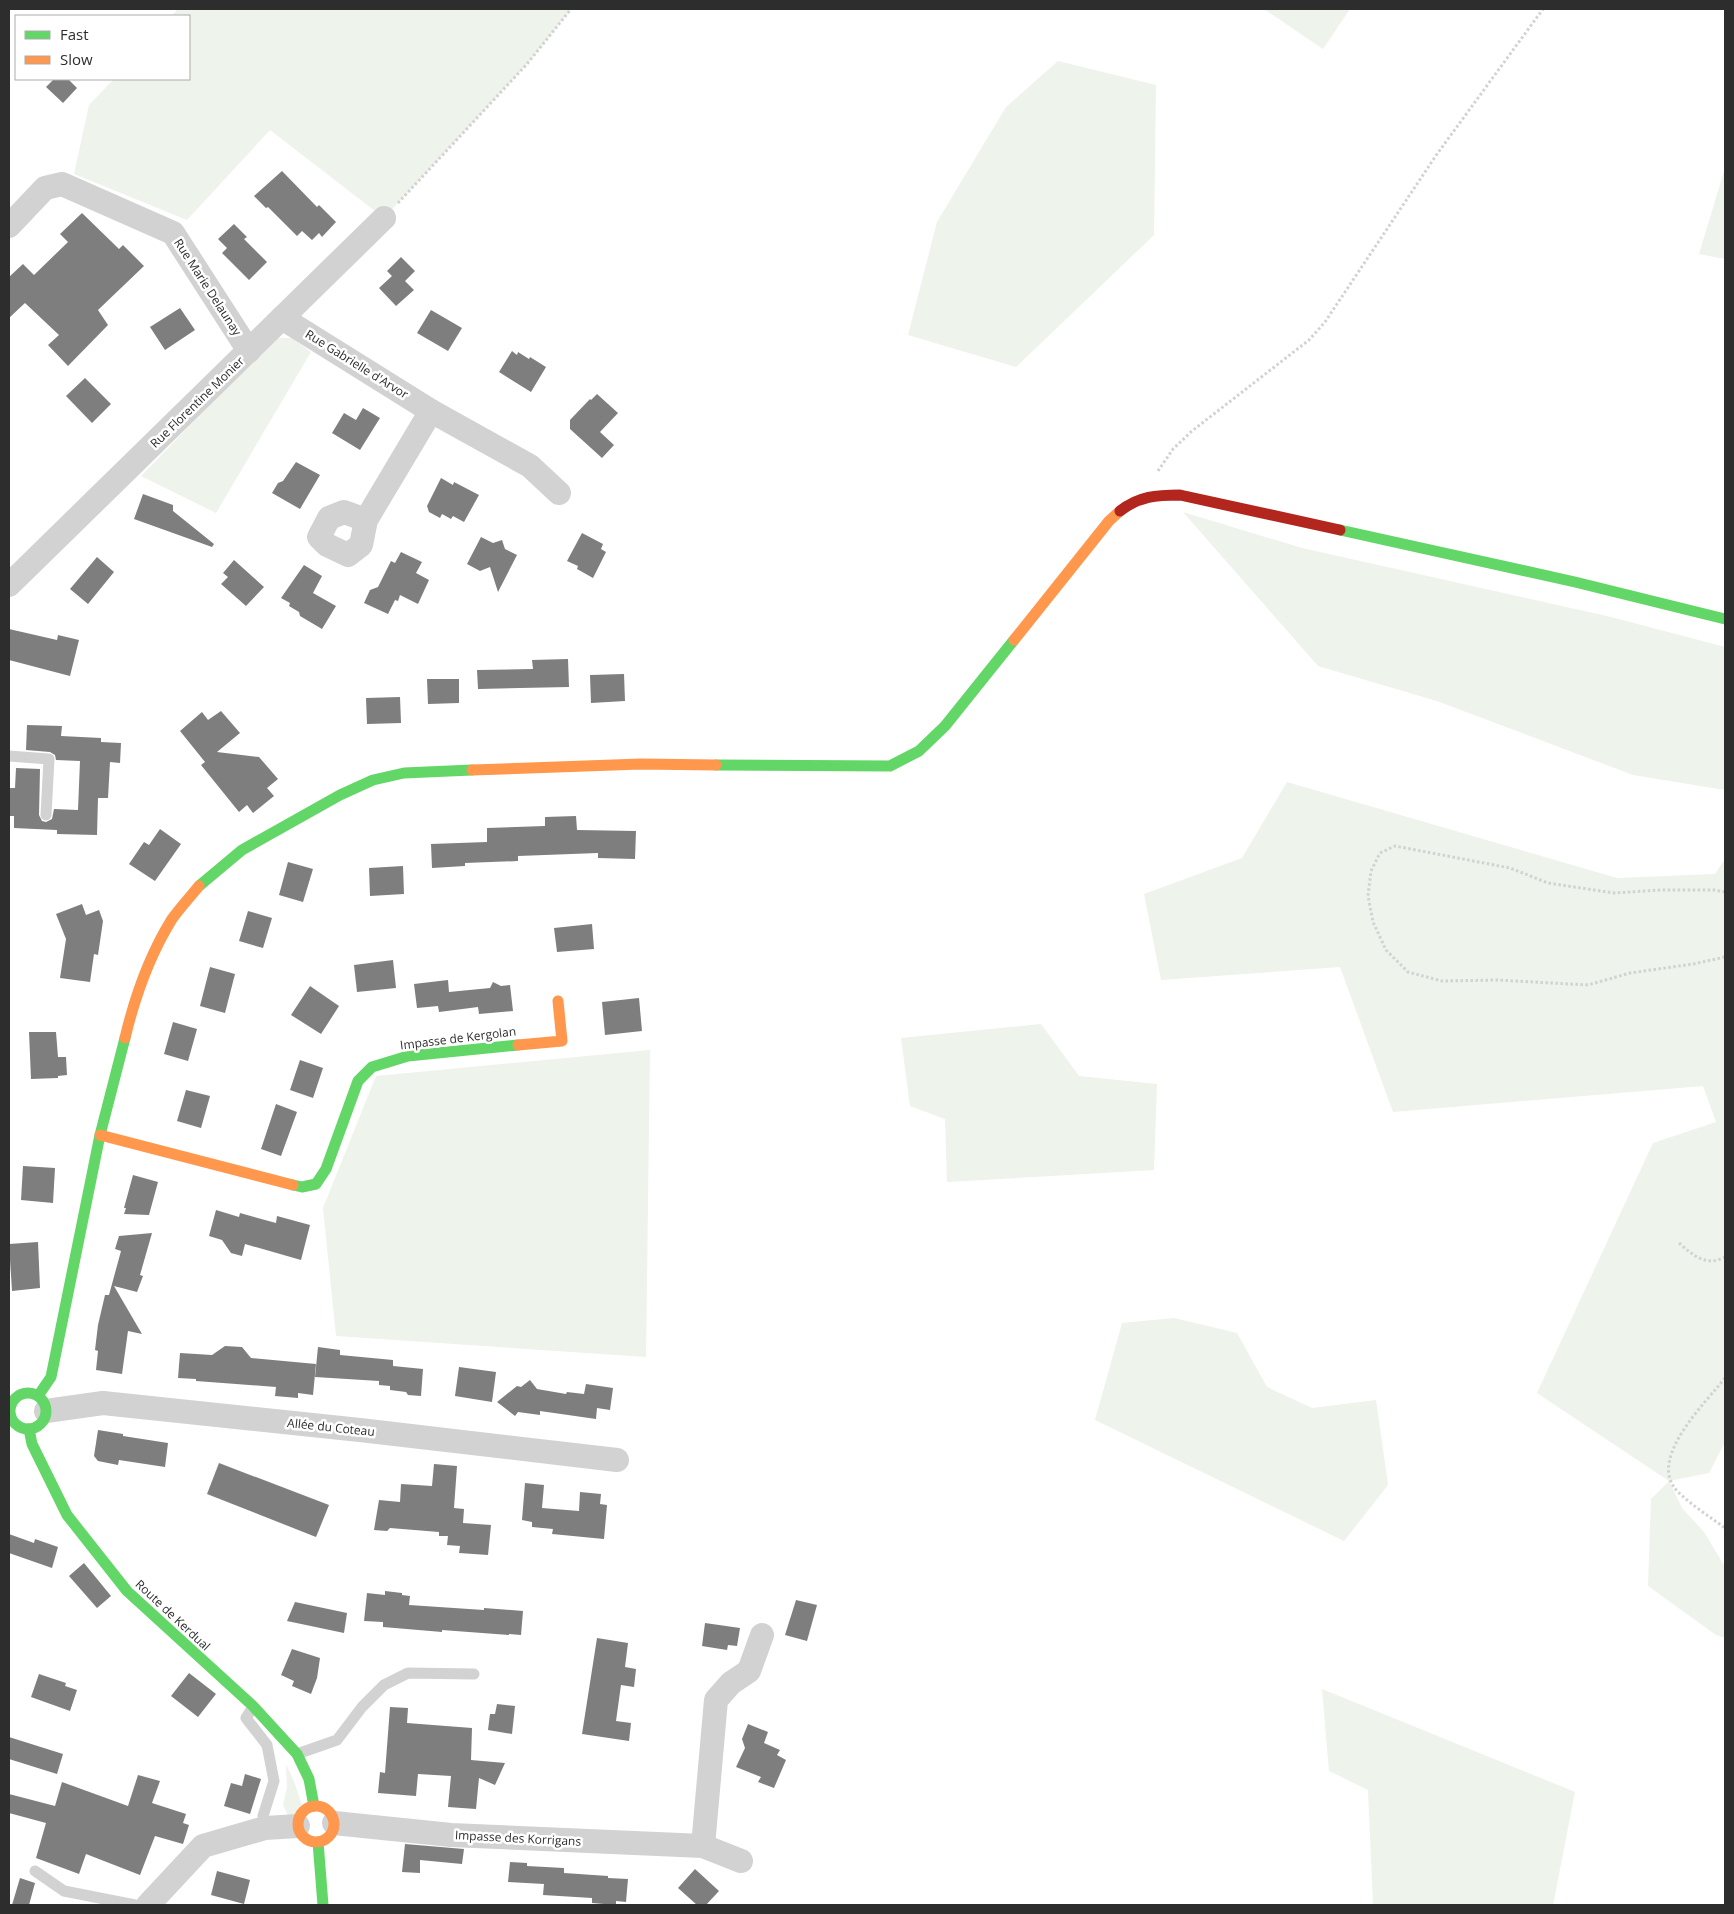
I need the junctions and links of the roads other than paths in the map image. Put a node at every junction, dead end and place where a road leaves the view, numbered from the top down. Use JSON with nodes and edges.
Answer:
{"nodes":[{"id":1,"x":384,"y":218,"type":"road end"},
{"id":2,"x":9,"y":226,"type":"edge"},
{"id":3,"x":282,"y":318,"type":"junction"},
{"id":4,"x":249,"y":350,"type":"junction"},
{"id":5,"x":431,"y":411,"type":"junction"},
{"id":6,"x":559,"y":493,"type":"dead end"},
{"id":7,"x":366,"y":520,"type":"dead end"},
{"id":8,"x":9,"y":585,"type":"edge"},
{"id":9,"x":1725,"y":619,"type":"edge"},
{"id":10,"x":9,"y":756,"type":"edge"},
{"id":11,"x":46,"y":815,"type":"dead end"},
{"id":12,"x":558,"y":1001,"type":"dead end"},
{"id":13,"x":100,"y":1135,"type":"junction"},
{"id":14,"x":12,"y":1394,"type":"edge"},
{"id":15,"x":42,"y":1403,"type":"junction"},
{"id":16,"x":29,"y":1429,"type":"junction"},
{"id":17,"x":617,"y":1460,"type":"dead end"},
{"id":18,"x":762,"y":1635,"type":"dead end"},
{"id":19,"x":474,"y":1674,"type":"dead end"},
{"id":20,"x":253,"y":1706,"type":"junction"},
{"id":21,"x":297,"y":1754,"type":"junction"},
{"id":22,"x":314,"y":1806,"type":"junction"},
{"id":23,"x":334,"y":1823,"type":"junction"},
{"id":24,"x":298,"y":1826,"type":"junction"},
{"id":25,"x":265,"y":1828,"type":"junction"},
{"id":26,"x":318,"y":1842,"type":"junction"},
{"id":27,"x":703,"y":1846,"type":"junction"},
{"id":28,"x":741,"y":1861,"type":"dead end"},
{"id":29,"x":35,"y":1871,"type":"dead end"},
{"id":30,"x":135,"y":1905,"type":"edge"},
{"id":31,"x":148,"y":1905,"type":"edge"},
{"id":32,"x":323,"y":1905,"type":"edge"}],
"edges":[{"from":1,"to":3,"type":"street","name":"Rue Florentine Monier"},
{"from":2,"to":4,"type":"street","name":"Rue Marie Delaunay"},
{"from":3,"to":4,"type":"street","name":"Rue Florentine Monier"},
{"from":3,"to":5,"type":"street","name":"Rue Gabrielle d'Arvor"},
{"from":4,"to":8,"type":"street","name":"Rue Florentine Monier"},
{"from":5,"to":6,"type":"street","name":"Rue Gabrielle d'Arvor"},
{"from":5,"to":7,"type":"street"},
{"from":9,"to":13,"type":"street"},
{"from":10,"to":11,"type":"lane"},
{"from":12,"to":13,"type":"street","name":"Impasse de Kergolan"},
{"from":13,"to":15,"type":"street"},
{"from":14,"to":15,"type":"street"},
{"from":14,"to":16,"type":"street"},
{"from":15,"to":16,"type":"street"},
{"from":15,"to":17,"type":"street","name":"Allée du Coteau"},
{"from":16,"to":20,"type":"street","name":"Route de Kerdual"},
{"from":18,"to":27,"type":"street"},
{"from":19,"to":21,"type":"lane"},
{"from":20,"to":21,"type":"street","name":"Route de Kerdual"},
{"from":20,"to":25,"type":"lane"},
{"from":21,"to":22,"type":"street","name":"Route de Kerdual"},
{"from":22,"to":23,"type":"street"},
{"from":22,"to":24,"type":"street"},
{"from":23,"to":26,"type":"street"},
{"from":23,"to":27,"type":"street","name":"Impasse des Korrigans"},
{"from":24,"to":25,"type":"street"},
{"from":24,"to":26,"type":"street"},
{"from":25,"to":31,"type":"street"},
{"from":26,"to":32,"type":"street"},
{"from":27,"to":28,"type":"street","name":"Impasse des Korrigans"},
{"from":29,"to":30,"type":"lane"}]}
